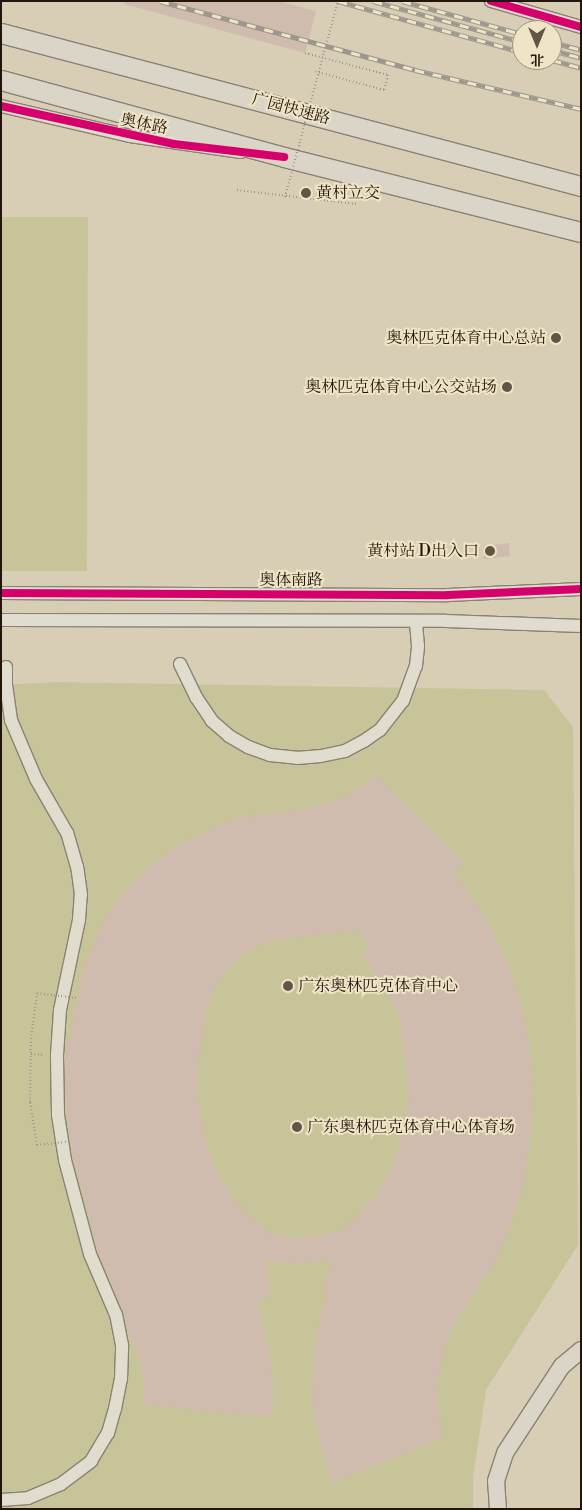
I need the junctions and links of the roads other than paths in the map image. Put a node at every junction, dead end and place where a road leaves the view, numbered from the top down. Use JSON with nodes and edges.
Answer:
{"nodes":[{"id":1,"x":491,"y":1,"type":"edge"},
{"id":2,"x":581,"y":27,"type":"edge"},
{"id":3,"x":1,"y":33,"type":"edge"},
{"id":4,"x":1,"y":80,"type":"edge"},
{"id":5,"x":1,"y":106,"type":"edge"},
{"id":6,"x":284,"y":157,"type":"junction"},
{"id":7,"x":581,"y":186,"type":"edge"},
{"id":8,"x":581,"y":232,"type":"edge"},
{"id":9,"x":581,"y":589,"type":"edge"},
{"id":10,"x":1,"y":593,"type":"edge"},
{"id":11,"x":1,"y":620,"type":"edge"},
{"id":12,"x":416,"y":621,"type":"junction"},
{"id":13,"x":581,"y":626,"type":"edge"},
{"id":14,"x":180,"y":664,"type":"dead end"},
{"id":15,"x":6,"y":667,"type":"dead end"},
{"id":16,"x":581,"y":1350,"type":"edge"},
{"id":17,"x":1,"y":1500,"type":"edge"},
{"id":18,"x":498,"y":1509,"type":"edge"}],
"edges":[{"from":1,"to":2,"type":"street"},
{"from":3,"to":7,"type":"highway","name":"广园快速路"},
{"from":4,"to":6,"type":"highway"},
{"from":5,"to":6,"type":"street","name":"奥体路"},
{"from":6,"to":8,"type":"highway"},
{"from":9,"to":10,"type":"street","name":"奥体南路"},
{"from":11,"to":12,"type":"street"},
{"from":12,"to":13,"type":"street"},
{"from":12,"to":14,"type":"street"},
{"from":15,"to":17,"type":"street"},
{"from":16,"to":18,"type":"main road"}]}
